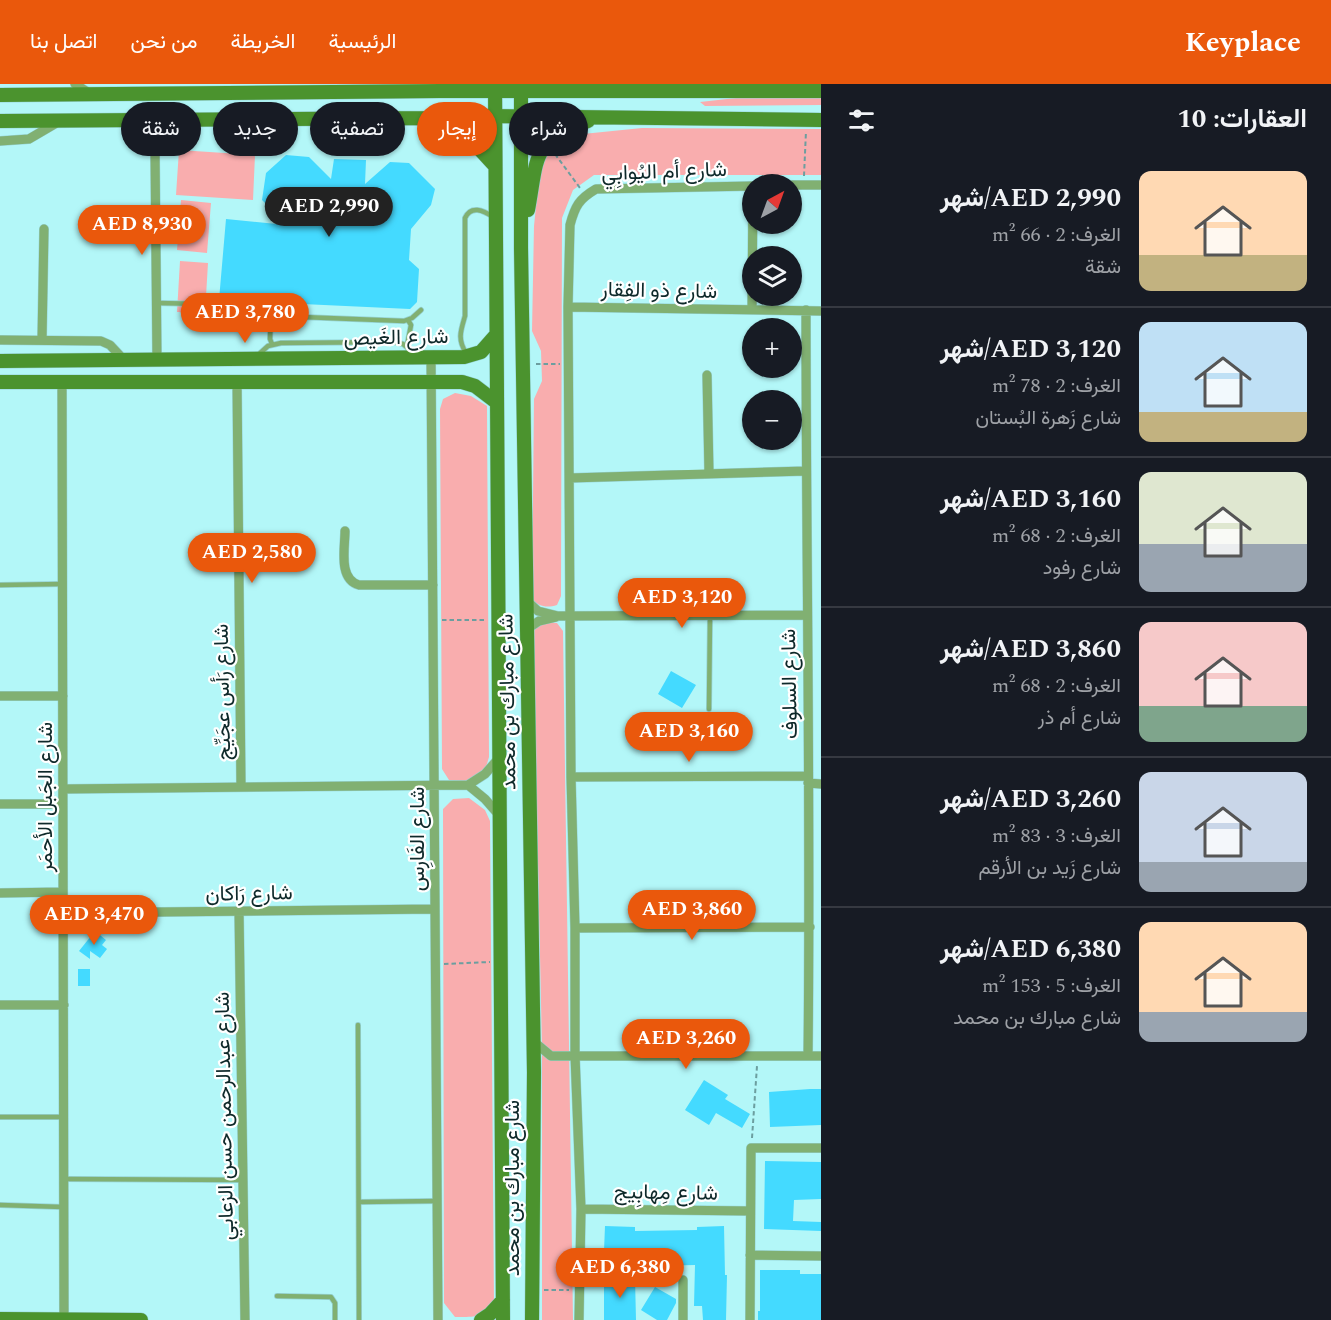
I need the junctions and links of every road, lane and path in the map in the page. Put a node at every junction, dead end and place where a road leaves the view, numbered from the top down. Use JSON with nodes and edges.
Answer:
{"nodes":[{"id":1,"x":39,"y":84,"type":"edge"},
{"id":2,"x":75,"y":84,"type":"edge"},
{"id":3,"x":569,"y":84,"type":"edge"},
{"id":4,"x":445,"y":87,"type":"edge"},
{"id":5,"x":495,"y":87,"type":"edge"},
{"id":6,"x":521,"y":87,"type":"edge"},
{"id":7,"x":278,"y":88,"type":"edge"},
{"id":8,"x":677,"y":88,"type":"edge"},
{"id":9,"x":585,"y":91,"type":"junction"},
{"id":10,"x":821,"y":91,"type":"edge"},
{"id":11,"x":89,"y":93,"type":"junction"},
{"id":12,"x":0,"y":95,"type":"edge"},
{"id":13,"x":25,"y":95,"type":"junction"},
{"id":14,"x":417,"y":118,"type":"edge"},
{"id":15,"x":588,"y":118,"type":"edge"},
{"id":16,"x":596,"y":118,"type":"junction"},
{"id":17,"x":61,"y":120,"type":"junction"},
{"id":18,"x":121,"y":120,"type":"edge"},
{"id":19,"x":201,"y":120,"type":"edge"},
{"id":20,"x":806,"y":120,"type":"junction"},
{"id":21,"x":821,"y":120,"type":"edge"},
{"id":22,"x":0,"y":121,"type":"edge"},
{"id":23,"x":0,"y":141,"type":"edge"},
{"id":24,"x":155,"y":156,"type":"edge"},
{"id":25,"x":486,"y":156,"type":"edge"},
{"id":26,"x":495,"y":156,"type":"edge"},
{"id":27,"x":521,"y":156,"type":"edge"},
{"id":28,"x":557,"y":156,"type":"edge"},
{"id":29,"x":495,"y":166,"type":"junction"},
{"id":30,"x":804,"y":185,"type":"joint"},
{"id":31,"x":821,"y":185,"type":"edge"},
{"id":32,"x":742,"y":186,"type":"edge"},
{"id":33,"x":585,"y":195,"type":"junction"},
{"id":34,"x":495,"y":218,"type":"junction"},
{"id":35,"x":44,"y":229,"type":"dead end"},
{"id":36,"x":753,"y":234,"type":"edge"},
{"id":37,"x":521,"y":248,"type":"junction"},
{"id":38,"x":156,"y":303,"type":"junction"},
{"id":39,"x":568,"y":307,"type":"junction"},
{"id":40,"x":421,"y":310,"type":"dead end"},
{"id":41,"x":752,"y":310,"type":"junction"},
{"id":42,"x":806,"y":310,"type":"junction"},
{"id":43,"x":821,"y":311,"type":"edge"},
{"id":44,"x":271,"y":313,"type":"junction"},
{"id":45,"x":408,"y":320,"type":"junction"},
{"id":46,"x":496,"y":335,"type":"junction"},
{"id":47,"x":0,"y":340,"type":"edge"},
{"id":48,"x":42,"y":340,"type":"junction"},
{"id":49,"x":272,"y":344,"type":"junction"},
{"id":50,"x":407,"y":346,"type":"junction"},
{"id":51,"x":470,"y":357,"type":"junction"},
{"id":52,"x":426,"y":358,"type":"junction"},
{"id":53,"x":254,"y":359,"type":"junction"},
{"id":54,"x":124,"y":360,"type":"junction"},
{"id":55,"x":157,"y":360,"type":"junction"},
{"id":56,"x":0,"y":361,"type":"edge"},
{"id":57,"x":523,"y":364,"type":"junction"},
{"id":58,"x":569,"y":364,"type":"junction"},
{"id":59,"x":707,"y":375,"type":"dead end"},
{"id":60,"x":237,"y":381,"type":"junction"},
{"id":61,"x":0,"y":382,"type":"edge"},
{"id":62,"x":62,"y":382,"type":"junction"},
{"id":63,"x":431,"y":382,"type":"junction"},
{"id":64,"x":496,"y":402,"type":"junction"},
{"id":65,"x":806,"y":471,"type":"junction"},
{"id":66,"x":709,"y":473,"type":"junction"},
{"id":67,"x":570,"y":478,"type":"junction"},
{"id":68,"x":345,"y":531,"type":"dead end"},
{"id":69,"x":63,"y":584,"type":"junction"},
{"id":70,"x":0,"y":585,"type":"edge"},
{"id":71,"x":433,"y":585,"type":"junction"},
{"id":72,"x":527,"y":601,"type":"junction"},
{"id":73,"x":710,"y":615,"type":"junction"},
{"id":74,"x":806,"y":615,"type":"junction"},
{"id":75,"x":558,"y":616,"type":"junction"},
{"id":76,"x":571,"y":616,"type":"junction"},
{"id":77,"x":433,"y":620,"type":"junction"},
{"id":78,"x":498,"y":620,"type":"junction"},
{"id":79,"x":527,"y":630,"type":"junction"},
{"id":80,"x":0,"y":696,"type":"edge"},
{"id":81,"x":63,"y":696,"type":"junction"},
{"id":82,"x":709,"y":709,"type":"dead end"},
{"id":83,"x":499,"y":758,"type":"junction"},
{"id":84,"x":571,"y":777,"type":"junction"},
{"id":85,"x":808,"y":780,"type":"junction"},
{"id":86,"x":821,"y":784,"type":"edge"},
{"id":87,"x":468,"y":785,"type":"junction"},
{"id":88,"x":435,"y":786,"type":"junction"},
{"id":89,"x":241,"y":787,"type":"junction"},
{"id":90,"x":63,"y":789,"type":"junction"},
{"id":91,"x":0,"y":804,"type":"edge"},
{"id":92,"x":63,"y":804,"type":"junction"},
{"id":93,"x":499,"y":815,"type":"junction"},
{"id":94,"x":63,"y":892,"type":"junction"},
{"id":95,"x":0,"y":893,"type":"edge"},
{"id":96,"x":435,"y":909,"type":"junction"},
{"id":97,"x":239,"y":911,"type":"junction"},
{"id":98,"x":63,"y":913,"type":"junction"},
{"id":99,"x":810,"y":927,"type":"junction"},
{"id":100,"x":575,"y":928,"type":"junction"},
{"id":101,"x":500,"y":962,"type":"junction"},
{"id":102,"x":436,"y":964,"type":"junction"},
{"id":103,"x":0,"y":1005,"type":"edge"},
{"id":104,"x":63,"y":1005,"type":"junction"},
{"id":105,"x":358,"y":1025,"type":"dead end"},
{"id":106,"x":533,"y":1041,"type":"junction"},
{"id":107,"x":575,"y":1055,"type":"junction"},
{"id":108,"x":551,"y":1056,"type":"junction"},
{"id":109,"x":808,"y":1056,"type":"junction"},
{"id":110,"x":821,"y":1056,"type":"edge"},
{"id":111,"x":758,"y":1057,"type":"junction"},
{"id":112,"x":534,"y":1072,"type":"junction"},
{"id":113,"x":0,"y":1117,"type":"edge"},
{"id":114,"x":64,"y":1117,"type":"junction"},
{"id":115,"x":751,"y":1148,"type":"junction"},
{"id":116,"x":821,"y":1148,"type":"edge"},
{"id":117,"x":64,"y":1179,"type":"junction"},
{"id":118,"x":243,"y":1180,"type":"junction"},
{"id":119,"x":437,"y":1201,"type":"junction"},
{"id":120,"x":359,"y":1202,"type":"junction"},
{"id":121,"x":0,"y":1205,"type":"edge"},
{"id":122,"x":64,"y":1207,"type":"junction"},
{"id":123,"x":580,"y":1209,"type":"junction"},
{"id":124,"x":750,"y":1211,"type":"junction"},
{"id":125,"x":750,"y":1255,"type":"junction"},
{"id":126,"x":821,"y":1256,"type":"edge"},
{"id":127,"x":682,"y":1280,"type":"dead end"},
{"id":128,"x":533,"y":1290,"type":"junction"},
{"id":129,"x":579,"y":1290,"type":"junction"},
{"id":130,"x":277,"y":1296,"type":"dead end"},
{"id":131,"x":503,"y":1300,"type":"junction"},
{"id":132,"x":0,"y":1319,"type":"edge"},
{"id":133,"x":64,"y":1320,"type":"edge"},
{"id":134,"x":141,"y":1320,"type":"edge"},
{"id":135,"x":245,"y":1320,"type":"edge"},
{"id":136,"x":335,"y":1320,"type":"edge"},
{"id":137,"x":359,"y":1320,"type":"edge"},
{"id":138,"x":438,"y":1320,"type":"edge"},
{"id":139,"x":481,"y":1320,"type":"edge"},
{"id":140,"x":503,"y":1320,"type":"edge"},
{"id":141,"x":532,"y":1320,"type":"edge"},
{"id":142,"x":579,"y":1320,"type":"edge"},
{"id":143,"x":683,"y":1320,"type":"edge"},
{"id":144,"x":750,"y":1320,"type":"edge"}],
"edges":[{"from":1,"to":13,"type":"street"},
{"from":2,"to":11,"type":"street"},
{"from":3,"to":9,"type":"main road"},
{"from":4,"to":5,"type":"main road"},
{"from":4,"to":7,"type":"main road"},
{"from":5,"to":6,"type":"main road"},
{"from":6,"to":9,"type":"main road"},
{"from":7,"to":11,"type":"main road"},
{"from":8,"to":9,"type":"main road"},
{"from":8,"to":10,"type":"main road"},
{"from":11,"to":13,"type":"main road"},
{"from":12,"to":13,"type":"main road"},
{"from":14,"to":19,"type":"main road"},
{"from":15,"to":16,"type":"main road"},
{"from":16,"to":20,"type":"main road"},
{"from":16,"to":37,"type":"main road"},
{"from":17,"to":18,"type":"main road"},
{"from":17,"to":22,"type":"main road"},
{"from":17,"to":23,"type":"street"},
{"from":20,"to":21,"type":"main road"},
{"from":20,"to":30,"type":"path"},
{"from":24,"to":38,"type":"street"},
{"from":25,"to":29,"type":"main road"},
{"from":26,"to":29,"type":"main road","name":"شارع مبارك بن محمد"},
{"from":27,"to":37,"type":"main road","name":"شارع مبارك بن محمد"},
{"from":28,"to":33,"type":"path"},
{"from":29,"to":34,"type":"main road","name":"شارع مبارك بن محمد"},
{"from":30,"to":31,"type":"street"},
{"from":32,"to":33,"type":"street","name":"شارع أم اليُوابِي"},
{"from":33,"to":39,"type":"street","name":"شارع أم اليُوابِي"},
{"from":34,"to":46,"type":"main road","name":"شارع مبارك بن محمد"},
{"from":34,"to":51,"type":"lane"},
{"from":35,"to":48,"type":"street"},
{"from":36,"to":41,"type":"street"},
{"from":37,"to":57,"type":"main road","name":"شارع مبارك بن محمد"},
{"from":38,"to":44,"type":"lane"},
{"from":38,"to":55,"type":"street"},
{"from":39,"to":41,"type":"street","name":"شارع ذو الفِقار"},
{"from":39,"to":58,"type":"street","name":"شارع أم اليُوابِي"},
{"from":40,"to":45,"type":"lane"},
{"from":41,"to":42,"type":"street","name":"شارع ذو الفِقار"},
{"from":42,"to":43,"type":"street","name":"شارع ذو الفِقار"},
{"from":42,"to":65,"type":"street","name":"شارع السلوف"},
{"from":44,"to":45,"type":"lane"},
{"from":44,"to":49,"type":"lane"},
{"from":45,"to":50,"type":"lane"},
{"from":46,"to":51,"type":"main road","name":"شارع الغَيص"},
{"from":46,"to":64,"type":"main road","name":"شارع مبارك بن محمد"},
{"from":47,"to":48,"type":"street"},
{"from":48,"to":54,"type":"street"},
{"from":49,"to":50,"type":"lane"},
{"from":49,"to":53,"type":"lane"},
{"from":50,"to":52,"type":"lane"},
{"from":51,"to":52,"type":"main road","name":"شارع الغَيص"},
{"from":52,"to":53,"type":"main road","name":"شارع الغَيص"},
{"from":52,"to":63,"type":"street","name":"شارع الفَارِس"},
{"from":53,"to":55,"type":"main road","name":"شارع الغَيص"},
{"from":54,"to":55,"type":"main road","name":"شارع الغَيص"},
{"from":54,"to":56,"type":"main road","name":"شارع الغَيص"},
{"from":57,"to":58,"type":"path"},
{"from":57,"to":72,"type":"main road","name":"شارع مبارك بن محمد"},
{"from":58,"to":67,"type":"street","name":"شارع أم اليُوابِي"},
{"from":59,"to":66,"type":"street"},
{"from":60,"to":62,"type":"main road","name":"شارع الغَيص"},
{"from":60,"to":63,"type":"main road","name":"شارع الغَيص"},
{"from":60,"to":89,"type":"street","name":"شارع رَأس عجَيِّج"},
{"from":61,"to":62,"type":"main road","name":"شارع الغَيص"},
{"from":62,"to":69,"type":"street","name":"شارع الجَبل الأحمَر"},
{"from":63,"to":64,"type":"main road","name":"شارع الغَيص"},
{"from":63,"to":71,"type":"street","name":"شارع الفَارِس"},
{"from":64,"to":78,"type":"main road","name":"شارع مبارك بن محمد"},
{"from":65,"to":66,"type":"street"},
{"from":65,"to":74,"type":"street","name":"شارع السلوف"},
{"from":66,"to":67,"type":"street"},
{"from":67,"to":76,"type":"street","name":"شارع أم اليُوابِي"},
{"from":68,"to":71,"type":"street"},
{"from":69,"to":70,"type":"lane"},
{"from":69,"to":81,"type":"street","name":"شارع الجَبل الأحمَر"},
{"from":71,"to":77,"type":"street","name":"شارع الفَارِس"},
{"from":72,"to":75,"type":"street"},
{"from":72,"to":79,"type":"main road","name":"شارع مبارك بن محمد"},
{"from":73,"to":74,"type":"street"},
{"from":73,"to":76,"type":"street"},
{"from":73,"to":82,"type":"lane"},
{"from":74,"to":85,"type":"street","name":"شارع السلوف"},
{"from":75,"to":76,"type":"street"},
{"from":75,"to":79,"type":"street"},
{"from":76,"to":84,"type":"street","name":"شارع أم اليُوابِي"},
{"from":77,"to":78,"type":"path"},
{"from":77,"to":88,"type":"street","name":"شارع الفَارِس"},
{"from":78,"to":83,"type":"main road","name":"شارع مبارك بن محمد"},
{"from":79,"to":106,"type":"main road","name":"شارع مبارك بن محمد"},
{"from":80,"to":81,"type":"street"},
{"from":81,"to":90,"type":"street","name":"شارع الجَبل الأحمَر"},
{"from":83,"to":87,"type":"street"},
{"from":83,"to":93,"type":"main road","name":"شارع مبارك بن محمد"},
{"from":84,"to":85,"type":"street"},
{"from":84,"to":100,"type":"street","name":"شارع أم اليُوابِي"},
{"from":85,"to":86,"type":"street"},
{"from":85,"to":99,"type":"street","name":"شارع السلوف"},
{"from":87,"to":88,"type":"street"},
{"from":87,"to":93,"type":"street"},
{"from":88,"to":89,"type":"street"},
{"from":88,"to":96,"type":"street","name":"شارع الفَارِس"},
{"from":89,"to":90,"type":"street"},
{"from":90,"to":92,"type":"street","name":"شارع الجَبل الأحمَر"},
{"from":91,"to":92,"type":"street"},
{"from":92,"to":94,"type":"street","name":"شارع الجَبل الأحمَر"},
{"from":93,"to":101,"type":"main road","name":"شارع مبارك بن محمد"},
{"from":94,"to":95,"type":"street"},
{"from":94,"to":98,"type":"street","name":"شارع الجَبل الأحمَر"},
{"from":96,"to":97,"type":"street","name":"شارع رَاكان"},
{"from":96,"to":102,"type":"street","name":"شارع الفَارِس"},
{"from":97,"to":98,"type":"street","name":"شارع رَاكان"},
{"from":97,"to":118,"type":"street","name":"شارع عبدالرحمن حسن الزعابي"},
{"from":98,"to":104,"type":"street","name":"شارع الجَبل الأحمَر"},
{"from":99,"to":100,"type":"street"},
{"from":99,"to":109,"type":"street","name":"شارع السلوف"},
{"from":100,"to":107,"type":"street","name":"شارع أم اليُوابِي"},
{"from":101,"to":102,"type":"path"},
{"from":101,"to":131,"type":"main road","name":"شارع مبارك بن محمد"},
{"from":102,"to":119,"type":"street","name":"شارع الفَارِس"},
{"from":103,"to":104,"type":"street"},
{"from":104,"to":114,"type":"street","name":"شارع الجَبل الأحمَر"},
{"from":105,"to":120,"type":"lane"},
{"from":106,"to":108,"type":"street"},
{"from":106,"to":112,"type":"main road","name":"شارع مبارك بن محمد"},
{"from":107,"to":108,"type":"street"},
{"from":107,"to":111,"type":"street"},
{"from":107,"to":123,"type":"street","name":"شارع أم اليُوابِي"},
{"from":108,"to":112,"type":"street"},
{"from":109,"to":110,"type":"street"},
{"from":109,"to":111,"type":"street"},
{"from":111,"to":115,"type":"path"},
{"from":112,"to":128,"type":"main road","name":"شارع مبارك بن محمد"},
{"from":113,"to":114,"type":"lane"},
{"from":114,"to":117,"type":"street","name":"شارع الجَبل الأحمَر"},
{"from":115,"to":116,"type":"street"},
{"from":115,"to":124,"type":"street"},
{"from":117,"to":118,"type":"lane"},
{"from":117,"to":122,"type":"street","name":"شارع الجَبل الأحمَر"},
{"from":118,"to":135,"type":"street","name":"شارع عبدالرحمن حسن الزعابي"},
{"from":119,"to":120,"type":"lane"},
{"from":119,"to":138,"type":"street","name":"شارع الفَارِس"},
{"from":120,"to":137,"type":"lane"},
{"from":121,"to":122,"type":"lane"},
{"from":122,"to":133,"type":"street","name":"شارع الجَبل الأحمَر"},
{"from":123,"to":124,"type":"street","name":"شارع مِهابِيج"},
{"from":123,"to":129,"type":"street","name":"شارع أم اليُوابِي"},
{"from":124,"to":125,"type":"street"},
{"from":125,"to":126,"type":"street"},
{"from":125,"to":144,"type":"street"},
{"from":127,"to":143,"type":"street"},
{"from":128,"to":129,"type":"path"},
{"from":128,"to":141,"type":"main road","name":"شارع مبارك بن محمد"},
{"from":129,"to":142,"type":"street","name":"شارع أم اليُوابِي"},
{"from":130,"to":136,"type":"lane"},
{"from":131,"to":139,"type":"main road"},
{"from":131,"to":140,"type":"main road","name":"شارع مبارك بن محمد"},
{"from":132,"to":133,"type":"main road"},
{"from":133,"to":134,"type":"main road"}]}
